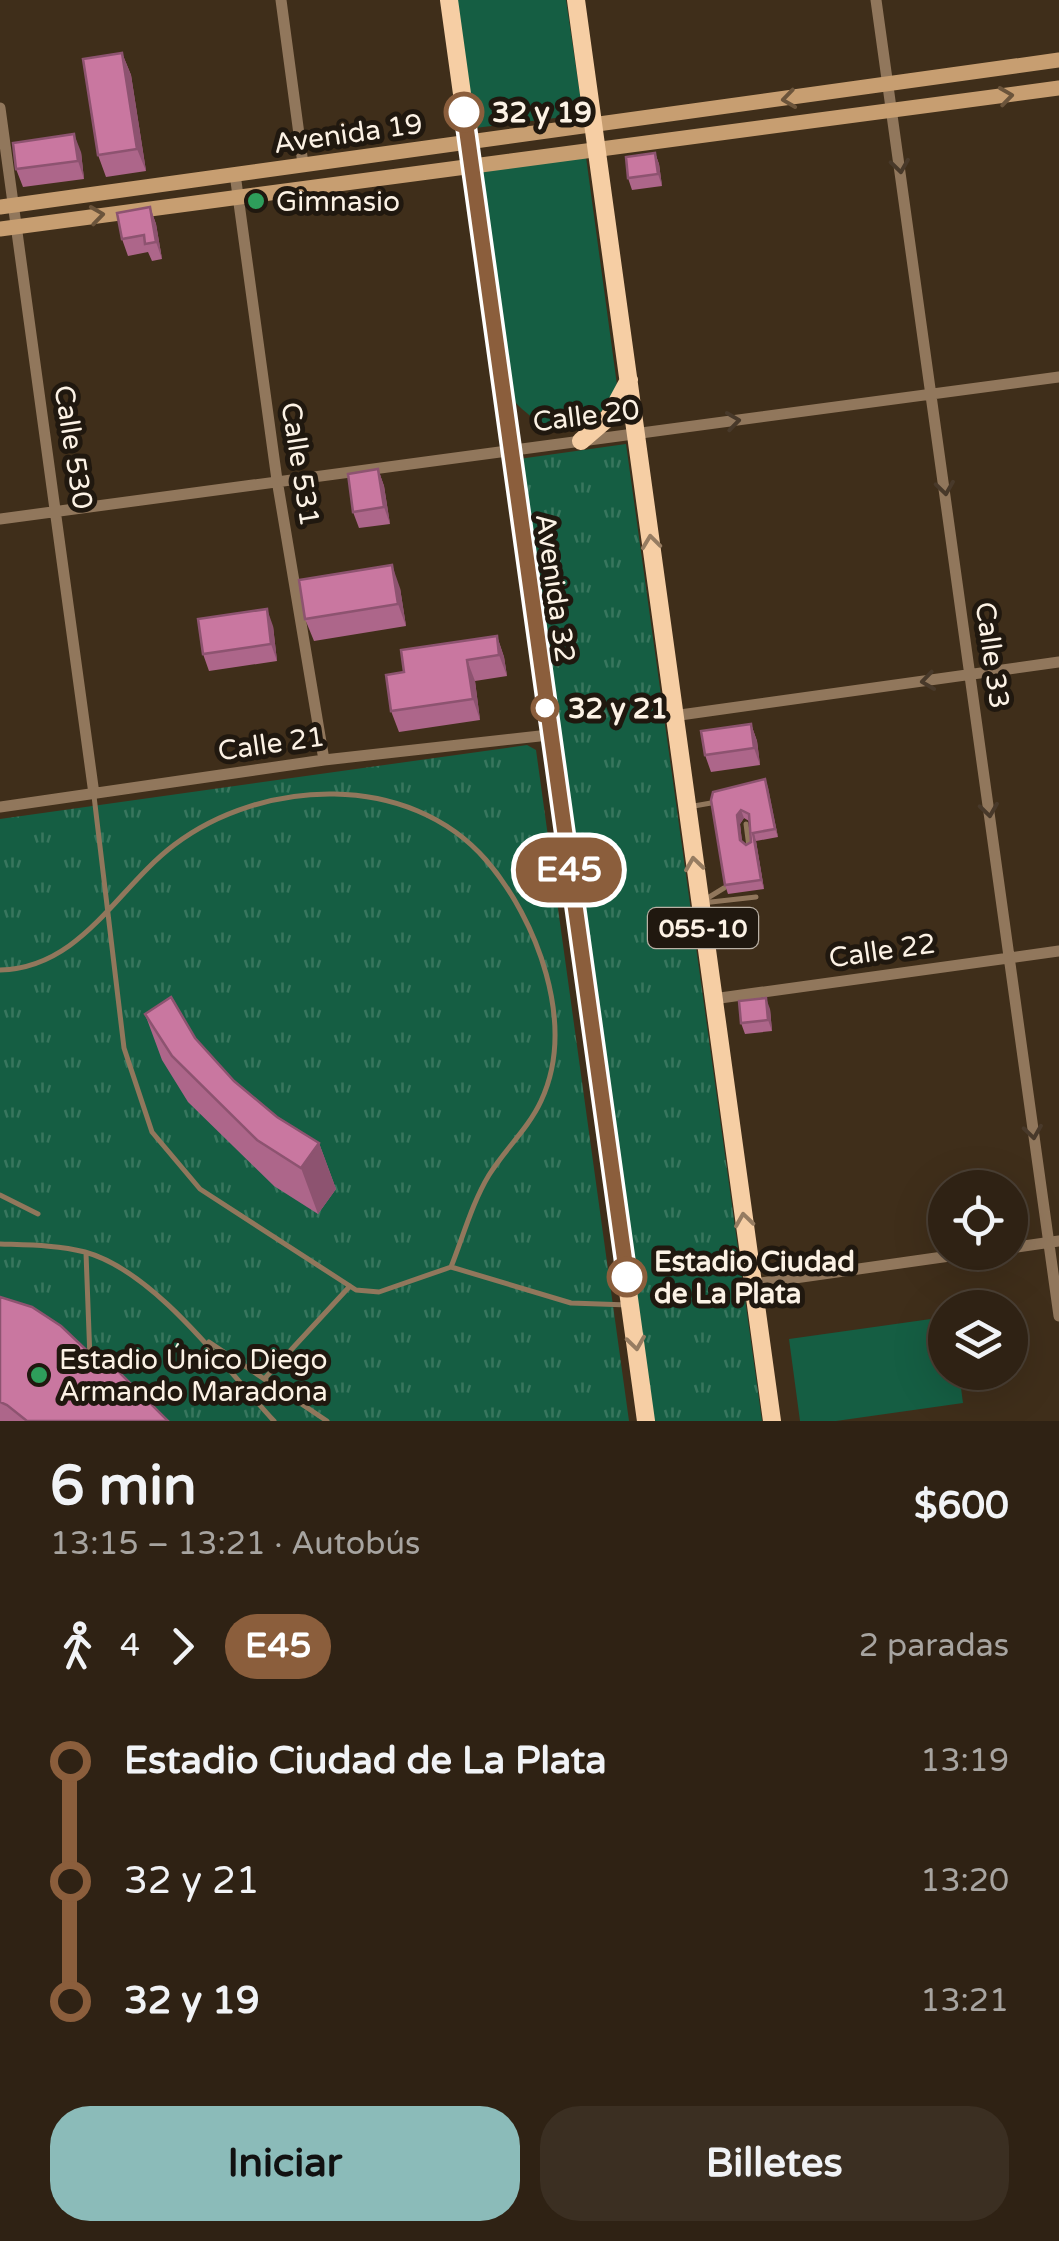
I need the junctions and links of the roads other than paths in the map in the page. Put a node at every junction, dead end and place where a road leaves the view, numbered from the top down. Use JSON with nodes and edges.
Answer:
{"nodes":[{"id":1,"x":281,"y":0,"type":"edge"},
{"id":2,"x":449,"y":0,"type":"edge"},
{"id":3,"x":576,"y":0,"type":"edge"},
{"id":4,"x":876,"y":0,"type":"edge"},
{"id":5,"x":1059,"y":60,"type":"edge"},
{"id":6,"x":888,"y":84,"type":"junction"},
{"id":7,"x":1059,"y":88,"type":"edge"},
{"id":8,"x":0,"y":108,"type":"edge"},
{"id":9,"x":892,"y":112,"type":"junction"},
{"id":10,"x":593,"y":126,"type":"junction"},
{"id":11,"x":469,"y":143,"type":"junction"},
{"id":12,"x":597,"y":149,"type":"junction"},
{"id":13,"x":302,"y":164,"type":"junction"},
{"id":14,"x":472,"y":166,"type":"junction"},
{"id":15,"x":235,"y":174,"type":"junction"},
{"id":16,"x":237,"y":196,"type":"junction"},
{"id":17,"x":5,"y":206,"type":"edge"},
{"id":18,"x":7,"y":228,"type":"edge"},
{"id":19,"x":1059,"y":377,"type":"edge"},
{"id":20,"x":629,"y":380,"type":"junction"},
{"id":21,"x":932,"y":393,"type":"junction"},
{"id":22,"x":636,"y":434,"type":"junction"},
{"id":23,"x":581,"y":441,"type":"junction"},
{"id":24,"x":510,"y":449,"type":"junction"},
{"id":25,"x":278,"y":480,"type":"junction"},
{"id":26,"x":58,"y":511,"type":"junction"},
{"id":27,"x":0,"y":519,"type":"edge"},
{"id":28,"x":1059,"y":662,"type":"edge"},
{"id":29,"x":970,"y":675,"type":"junction"},
{"id":30,"x":673,"y":716,"type":"junction"},
{"id":31,"x":549,"y":734,"type":"junction"},
{"id":32,"x":324,"y":760,"type":"junction"},
{"id":33,"x":94,"y":794,"type":"junction"},
{"id":34,"x":710,"y":803,"type":"edge"},
{"id":35,"x":0,"y":807,"type":"edge"},
{"id":36,"x":686,"y":807,"type":"junction"},
{"id":37,"x":746,"y":824,"type":"edge"},
{"id":38,"x":749,"y":846,"type":"edge"},
{"id":39,"x":724,"y":888,"type":"edge"},
{"id":40,"x":756,"y":897,"type":"dead end"},
{"id":41,"x":700,"y":904,"type":"junction"},
{"id":42,"x":110,"y":910,"type":"junction"},
{"id":43,"x":1059,"y":951,"type":"edge"},
{"id":44,"x":1009,"y":958,"type":"junction"},
{"id":45,"x":1,"y":971,"type":"edge"},
{"id":46,"x":713,"y":999,"type":"junction"},
{"id":47,"x":0,"y":1195,"type":"edge"},
{"id":48,"x":38,"y":1214,"type":"dead end"},
{"id":49,"x":1054,"y":1242,"type":"edge"},
{"id":50,"x":0,"y":1244,"type":"edge"},
{"id":51,"x":1028,"y":1246,"type":"edge"},
{"id":52,"x":86,"y":1252,"type":"junction"},
{"id":53,"x":928,"y":1259,"type":"edge"},
{"id":54,"x":451,"y":1266,"type":"junction"},
{"id":55,"x":753,"y":1284,"type":"junction"},
{"id":56,"x":350,"y":1286,"type":"junction"},
{"id":57,"x":630,"y":1304,"type":"junction"},
{"id":58,"x":1059,"y":1316,"type":"edge"},
{"id":59,"x":202,"y":1337,"type":"junction"},
{"id":60,"x":91,"y":1372,"type":"edge"},
{"id":61,"x":266,"y":1377,"type":"junction"},
{"id":62,"x":274,"y":1421,"type":"edge"},
{"id":63,"x":326,"y":1421,"type":"edge"},
{"id":64,"x":646,"y":1421,"type":"edge"},
{"id":65,"x":772,"y":1421,"type":"edge"}],
"edges":[{"from":1,"to":13,"type":"street"},
{"from":2,"to":11,"type":"highway","name":"Avenida 32"},
{"from":3,"to":10,"type":"highway","number":"055-10"},
{"from":4,"to":6,"type":"street","name":"Calle 33"},
{"from":5,"to":6,"type":"main road","name":"Avenida 19"},
{"from":6,"to":9,"type":"street","name":"Calle 33"},
{"from":6,"to":10,"type":"main road","name":"Avenida 19","one_way":true},
{"from":9,"to":7,"type":"main road","name":"Avenida 19","one_way":true},
{"from":8,"to":17,"type":"street","name":"Calle 530"},
{"from":9,"to":12,"type":"main road","name":"Avenida 19"},
{"from":9,"to":21,"type":"street","name":"Calle 33","one_way":true},
{"from":10,"to":11,"type":"main road","name":"Avenida 19"},
{"from":10,"to":12,"type":"highway","number":"055-10"},
{"from":11,"to":13,"type":"main road","name":"Avenida 19"},
{"from":11,"to":14,"type":"highway","name":"Avenida 32"},
{"from":12,"to":14,"type":"main road","name":"Avenida 19"},
{"from":12,"to":20,"type":"highway","number":"055-10"},
{"from":13,"to":15,"type":"main road","name":"Avenida 19"},
{"from":14,"to":16,"type":"main road","name":"Avenida 19"},
{"from":14,"to":24,"type":"highway","name":"Avenida 32"},
{"from":15,"to":16,"type":"street","name":"Calle 531"},
{"from":15,"to":17,"type":"main road","name":"Avenida 19"},
{"from":18,"to":16,"type":"main road","name":"Avenida 19","one_way":true},
{"from":16,"to":25,"type":"street","name":"Calle 531"},
{"from":17,"to":18,"type":"street","name":"Calle 530"},
{"from":18,"to":26,"type":"street","name":"Calle 530"},
{"from":19,"to":21,"type":"street","name":"Calle 20"},
{"from":20,"to":22,"type":"highway","number":"055-10"},
{"from":20,"to":23,"type":"highway"},
{"from":22,"to":21,"type":"street","name":"Calle 20","one_way":true},
{"from":21,"to":29,"type":"street","name":"Calle 33","one_way":true},
{"from":22,"to":23,"type":"street","name":"Calle 20"},
{"from":30,"to":22,"type":"highway","number":"055-10","one_way":true},
{"from":23,"to":24,"type":"street","name":"Calle 20"},
{"from":24,"to":25,"type":"street","name":"Calle 20"},
{"from":24,"to":31,"type":"highway","name":"Avenida 32"},
{"from":25,"to":26,"type":"street","name":"Calle 20"},
{"from":25,"to":32,"type":"street","name":"Calle 531"},
{"from":26,"to":27,"type":"street","name":"Calle 20"},
{"from":26,"to":33,"type":"street","name":"Calle 530"},
{"from":28,"to":29,"type":"street"},
{"from":29,"to":30,"type":"street","one_way":true},
{"from":29,"to":44,"type":"street","name":"Calle 33","one_way":true},
{"from":30,"to":36,"type":"highway","number":"055-10"},
{"from":31,"to":32,"type":"street","name":"Calle 21"},
{"from":31,"to":57,"type":"highway","name":"Avenida 32"},
{"from":32,"to":33,"type":"street","name":"Calle 21"},
{"from":33,"to":35,"type":"street","name":"Calle 21"},
{"from":33,"to":42,"type":"lane"},
{"from":34,"to":36,"type":"lane"},
{"from":41,"to":36,"type":"highway","number":"055-10","one_way":true},
{"from":37,"to":38,"type":"lane"},
{"from":39,"to":41,"type":"lane"},
{"from":40,"to":41,"type":"lane"},
{"from":41,"to":46,"type":"highway","number":"055-10"},
{"from":42,"to":45,"type":"lane"},
{"from":42,"to":54,"type":"lane"},
{"from":42,"to":56,"type":"lane"},
{"from":43,"to":44,"type":"street","name":"Calle 22"},
{"from":44,"to":46,"type":"street","name":"Calle 22"},
{"from":44,"to":49,"type":"street","name":"Calle 33","one_way":true},
{"from":55,"to":46,"type":"highway","number":"055-10","one_way":true},
{"from":47,"to":48,"type":"lane"},
{"from":49,"to":51,"type":"street"},
{"from":49,"to":58,"type":"street","name":"Calle 33"},
{"from":50,"to":52,"type":"lane"},
{"from":52,"to":59,"type":"lane"},
{"from":52,"to":60,"type":"lane"},
{"from":53,"to":55,"type":"street"},
{"from":54,"to":56,"type":"lane"},
{"from":54,"to":57,"type":"lane"},
{"from":55,"to":65,"type":"highway","number":"055-10"},
{"from":56,"to":61,"type":"lane"},
{"from":57,"to":64,"type":"highway","name":"Avenida 32","one_way":true},
{"from":59,"to":61,"type":"lane"},
{"from":59,"to":62,"type":"lane"},
{"from":61,"to":63,"type":"lane"}]}
